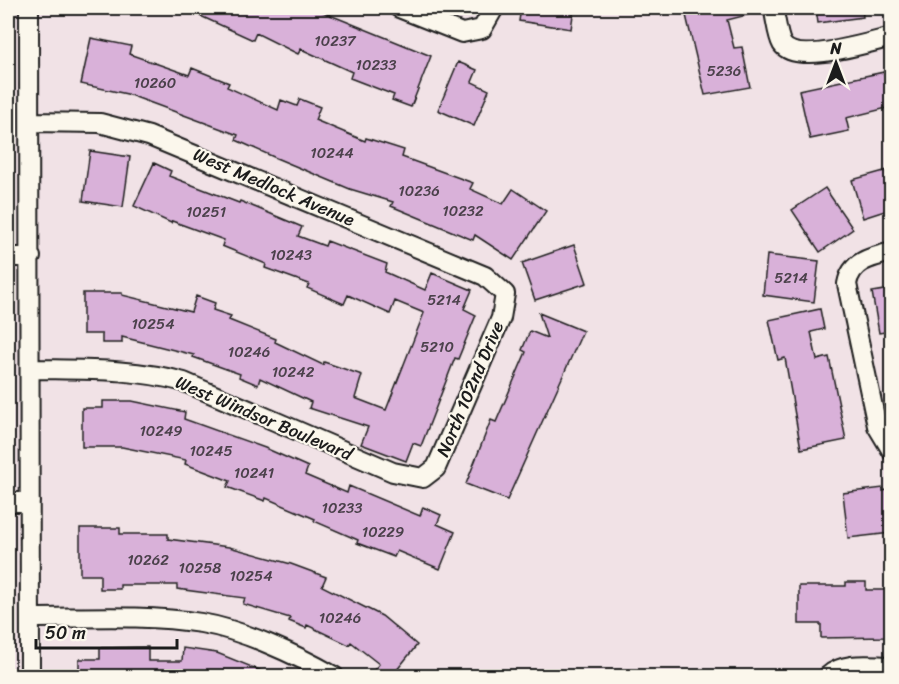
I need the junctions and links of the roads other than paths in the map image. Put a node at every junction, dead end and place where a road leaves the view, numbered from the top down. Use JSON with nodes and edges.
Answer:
{"nodes":[{"id":1,"x":29,"y":8,"type":"edge"},
{"id":2,"x":399,"y":8,"type":"edge"},
{"id":3,"x":494,"y":8,"type":"edge"},
{"id":4,"x":773,"y":8,"type":"edge"},
{"id":5,"x":891,"y":37,"type":"edge"},
{"id":6,"x":30,"y":122,"type":"junction"},
{"id":7,"x":891,"y":252,"type":"edge"},
{"id":8,"x":8,"y":257,"type":"edge"},
{"id":9,"x":31,"y":257,"type":"junction"},
{"id":10,"x":506,"y":294,"type":"joint"},
{"id":11,"x":30,"y":369,"type":"junction"},
{"id":12,"x":891,"y":451,"type":"edge"},
{"id":13,"x":423,"y":478,"type":"joint"},
{"id":14,"x":8,"y":502,"type":"edge"},
{"id":15,"x":30,"y":502,"type":"junction"},
{"id":16,"x":30,"y":618,"type":"junction"},
{"id":17,"x":891,"y":666,"type":"edge"},
{"id":18,"x":829,"y":675,"type":"edge"},
{"id":19,"x":30,"y":676,"type":"edge"},
{"id":20,"x":334,"y":676,"type":"edge"}],
"edges":[{"from":1,"to":6,"type":"street"},
{"from":2,"to":3,"type":"street"},
{"from":4,"to":5,"type":"street"},
{"from":6,"to":9,"type":"street"},
{"from":6,"to":10,"type":"street","name":"West Medlock Avenue"},
{"from":7,"to":12,"type":"street"},
{"from":8,"to":9,"type":"street"},
{"from":9,"to":11,"type":"street"},
{"from":10,"to":13,"type":"street","name":"North 102nd Drive"},
{"from":11,"to":13,"type":"street","name":"West Windsor Boulevard"},
{"from":11,"to":15,"type":"street"},
{"from":14,"to":15,"type":"street"},
{"from":15,"to":16,"type":"street"},
{"from":16,"to":19,"type":"street"},
{"from":16,"to":20,"type":"street"},
{"from":17,"to":18,"type":"street"}]}
